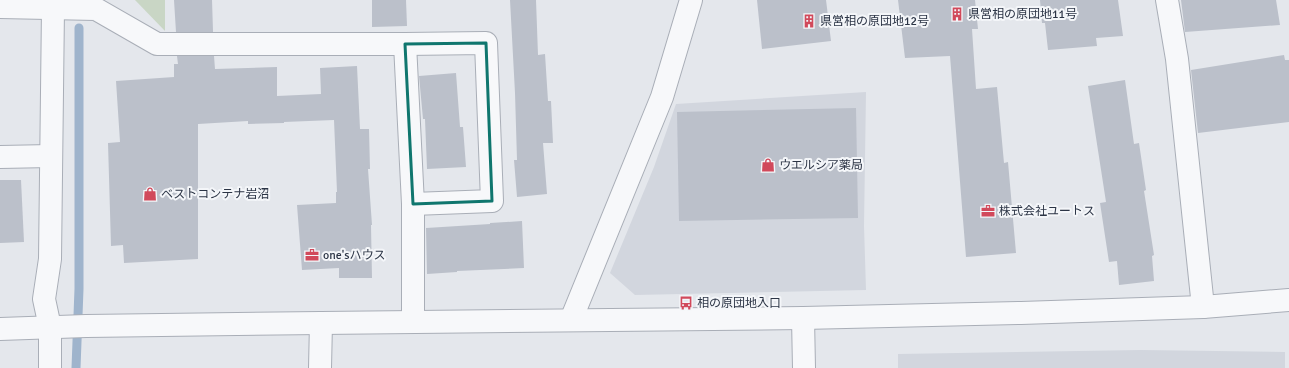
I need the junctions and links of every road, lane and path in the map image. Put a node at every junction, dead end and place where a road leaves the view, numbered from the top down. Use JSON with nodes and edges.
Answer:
{"nodes":[{"id":1,"x":691,"y":0,"type":"edge"},
{"id":2,"x":1167,"y":0,"type":"edge"},
{"id":3,"x":0,"y":7,"type":"edge"},
{"id":4,"x":53,"y":8,"type":"junction"},
{"id":5,"x":405,"y":44,"type":"junction"},
{"id":6,"x":51,"y":156,"type":"junction"},
{"id":7,"x":0,"y":158,"type":"edge"},
{"id":8,"x":413,"y":204,"type":"junction"},
{"id":9,"x":1289,"y":300,"type":"edge"},
{"id":10,"x":1203,"y":307,"type":"junction"},
{"id":11,"x":803,"y":318,"type":"junction"},
{"id":12,"x":571,"y":320,"type":"junction"},
{"id":13,"x":413,"y":322,"type":"junction"},
{"id":14,"x":321,"y":323,"type":"junction"},
{"id":15,"x":57,"y":327,"type":"junction"},
{"id":16,"x":0,"y":329,"type":"edge"},
{"id":17,"x":50,"y":368,"type":"edge"},
{"id":18,"x":320,"y":368,"type":"edge"},
{"id":19,"x":804,"y":368,"type":"edge"}],
"edges":[{"from":1,"to":12,"type":"street"},
{"from":2,"to":10,"type":"street"},
{"from":3,"to":4,"type":"street"},
{"from":4,"to":5,"type":"street"},
{"from":4,"to":6,"type":"street"},
{"from":5,"to":8,"type":"street"},
{"from":5,"to":8,"type":"street"},
{"from":6,"to":7,"type":"street"},
{"from":6,"to":15,"type":"street"},
{"from":8,"to":13,"type":"street"},
{"from":9,"to":10,"type":"street"},
{"from":10,"to":11,"type":"street"},
{"from":11,"to":12,"type":"street"},
{"from":11,"to":19,"type":"street"},
{"from":12,"to":13,"type":"street"},
{"from":13,"to":14,"type":"street"},
{"from":14,"to":15,"type":"street"},
{"from":14,"to":18,"type":"street"},
{"from":15,"to":16,"type":"street"},
{"from":15,"to":17,"type":"street"}]}
